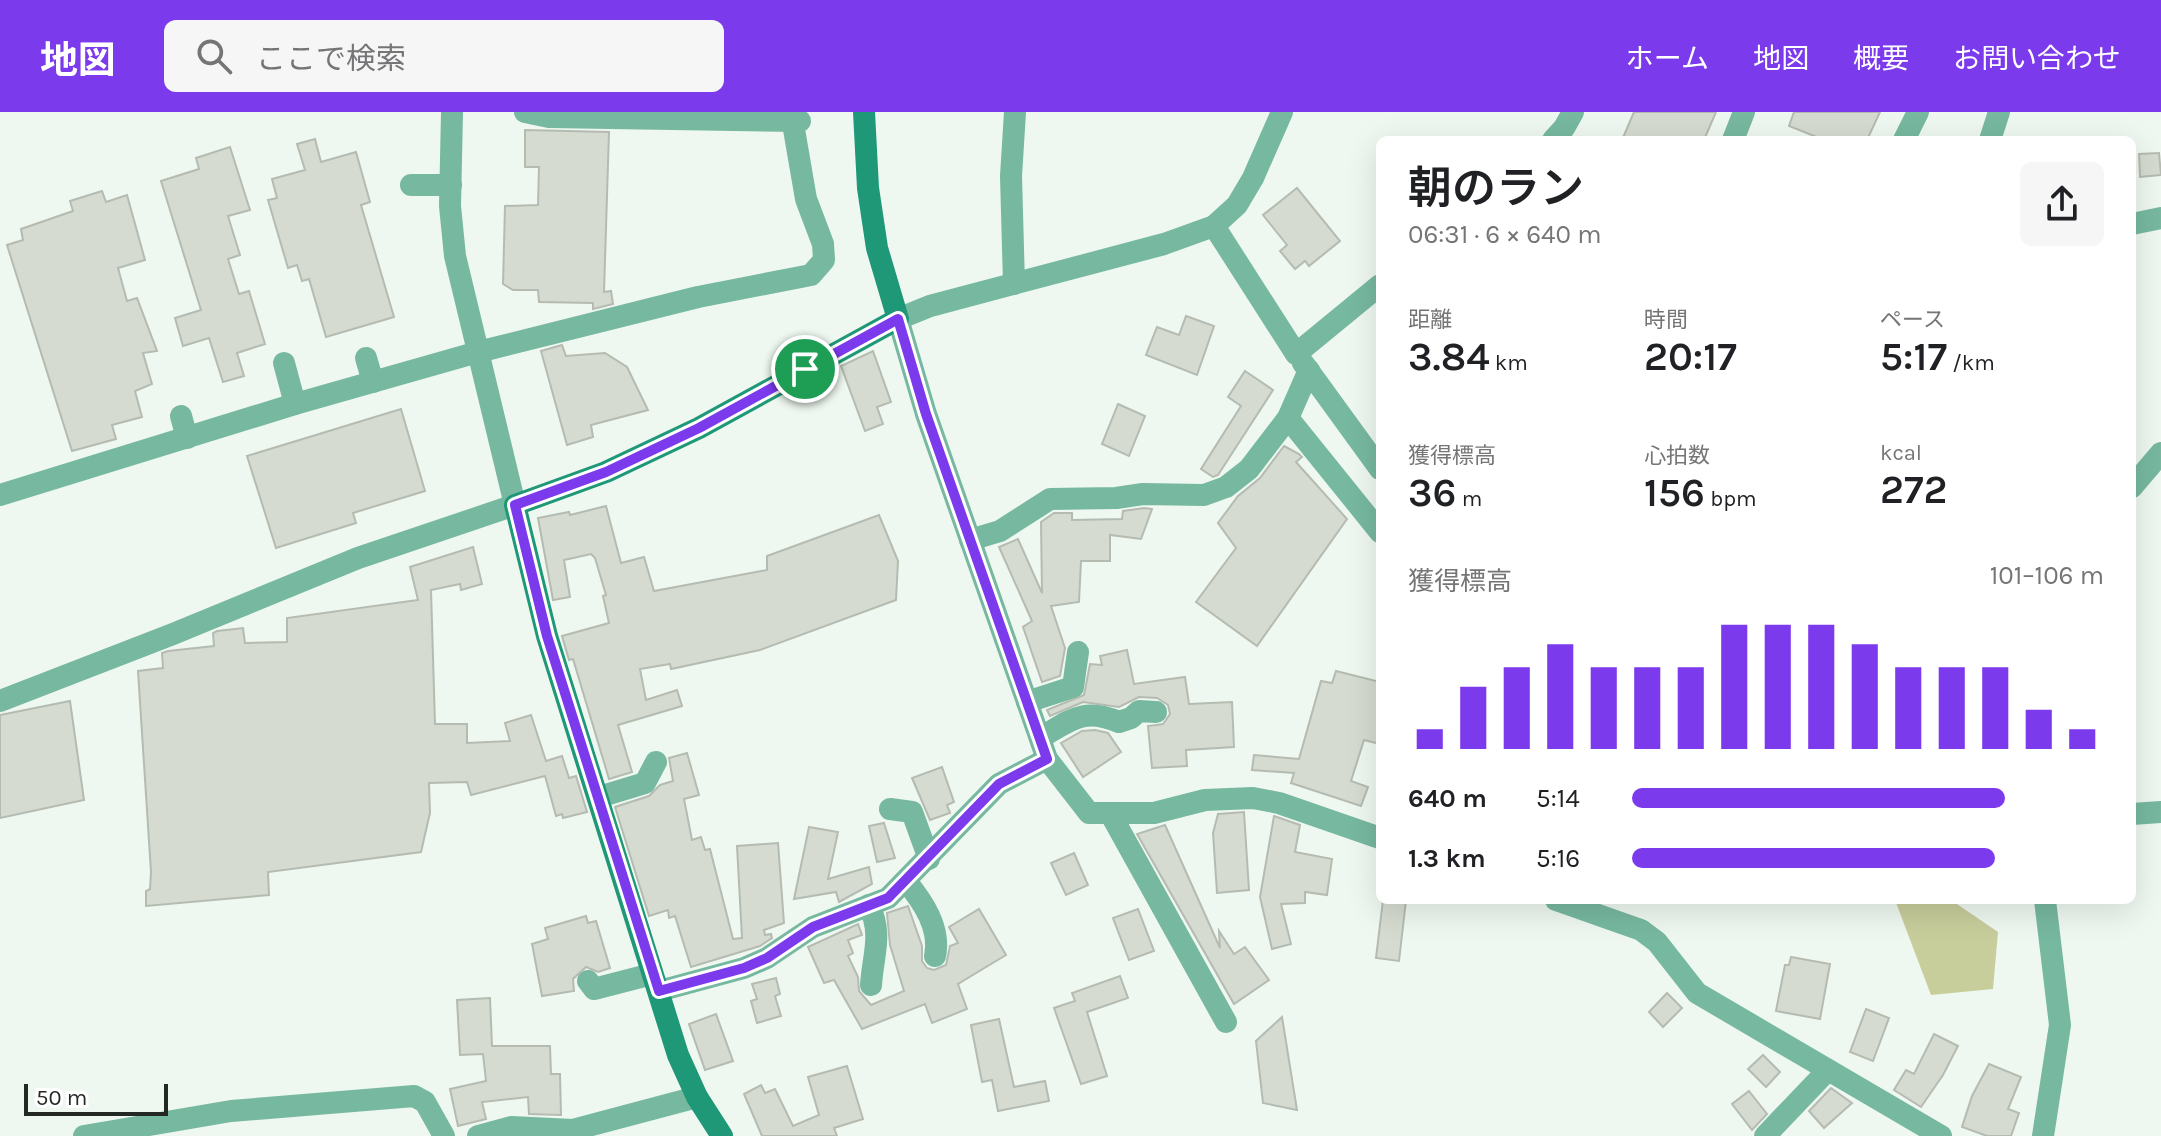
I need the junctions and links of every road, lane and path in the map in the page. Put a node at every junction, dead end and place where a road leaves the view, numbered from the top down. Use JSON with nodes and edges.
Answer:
{"nodes":[{"id":1,"x":452,"y":112,"type":"edge"},
{"id":2,"x":525,"y":112,"type":"edge"},
{"id":3,"x":864,"y":112,"type":"edge"},
{"id":4,"x":1015,"y":112,"type":"edge"},
{"id":5,"x":1282,"y":112,"type":"edge"},
{"id":6,"x":1573,"y":112,"type":"edge"},
{"id":7,"x":1744,"y":112,"type":"edge"},
{"id":8,"x":1918,"y":112,"type":"edge"},
{"id":9,"x":1999,"y":112,"type":"edge"},
{"id":10,"x":794,"y":118,"type":"edge"},
{"id":11,"x":1557,"y":136,"type":"edge"},
{"id":12,"x":1735,"y":136,"type":"edge"},
{"id":13,"x":1906,"y":136,"type":"edge"},
{"id":14,"x":1991,"y":136,"type":"edge"},
{"id":15,"x":411,"y":185,"type":"dead end"},
{"id":16,"x":451,"y":185,"type":"junction"},
{"id":17,"x":2161,"y":218,"type":"edge"},
{"id":18,"x":2136,"y":223,"type":"edge"},
{"id":19,"x":1214,"y":226,"type":"junction"},
{"id":20,"x":1014,"y":284,"type":"junction"},
{"id":21,"x":1376,"y":289,"type":"edge"},
{"id":22,"x":898,"y":319,"type":"junction"},
{"id":23,"x":478,"y":352,"type":"junction"},
{"id":24,"x":366,"y":358,"type":"dead end"},
{"id":25,"x":1302,"y":362,"type":"junction"},
{"id":26,"x":284,"y":363,"type":"dead end"},
{"id":27,"x":373,"y":382,"type":"junction"},
{"id":28,"x":295,"y":404,"type":"junction"},
{"id":29,"x":1288,"y":418,"type":"junction"},
{"id":30,"x":2161,"y":453,"type":"edge"},
{"id":31,"x":1376,"y":464,"type":"edge"},
{"id":32,"x":2136,"y":482,"type":"edge"},
{"id":33,"x":0,"y":495,"type":"edge"},
{"id":34,"x":515,"y":505,"type":"junction"},
{"id":35,"x":1376,"y":527,"type":"edge"},
{"id":36,"x":970,"y":540,"type":"junction"},
{"id":37,"x":1078,"y":652,"type":"dead end"},
{"id":38,"x":0,"y":701,"type":"edge"},
{"id":39,"x":1027,"y":702,"type":"junction"},
{"id":40,"x":1156,"y":712,"type":"dead end"},
{"id":41,"x":1044,"y":748,"type":"junction"},
{"id":42,"x":656,"y":762,"type":"dead end"},
{"id":43,"x":599,"y":797,"type":"junction"},
{"id":44,"x":890,"y":809,"type":"dead end"},
{"id":45,"x":2161,"y":812,"type":"edge"},
{"id":46,"x":1110,"y":813,"type":"junction"},
{"id":47,"x":2136,"y":814,"type":"edge"},
{"id":48,"x":1376,"y":837,"type":"edge"},
{"id":49,"x":929,"y":859,"type":"junction"},
{"id":50,"x":906,"y":881,"type":"junction"},
{"id":51,"x":1567,"y":904,"type":"edge"},
{"id":52,"x":2045,"y":904,"type":"edge"},
{"id":53,"x":869,"y":905,"type":"junction"},
{"id":54,"x":935,"y":956,"type":"dead end"},
{"id":55,"x":588,"y":981,"type":"dead end"},
{"id":56,"x":656,"y":982,"type":"junction"},
{"id":57,"x":871,"y":985,"type":"dead end"},
{"id":58,"x":1226,"y":1022,"type":"dead end"},
{"id":59,"x":1828,"y":1070,"type":"junction"},
{"id":60,"x":697,"y":1097,"type":"junction"},
{"id":61,"x":84,"y":1136,"type":"edge"},
{"id":62,"x":444,"y":1136,"type":"edge"},
{"id":63,"x":478,"y":1136,"type":"edge"},
{"id":64,"x":722,"y":1136,"type":"edge"},
{"id":65,"x":1765,"y":1136,"type":"edge"},
{"id":66,"x":1941,"y":1136,"type":"edge"},
{"id":67,"x":2043,"y":1136,"type":"edge"}],
"edges":[{"from":1,"to":16,"type":"street"},
{"from":2,"to":10,"type":"street"},
{"from":3,"to":22,"type":"main road"},
{"from":4,"to":20,"type":"street"},
{"from":5,"to":19,"type":"street"},
{"from":6,"to":11,"type":"street"},
{"from":7,"to":12,"type":"street"},
{"from":8,"to":13,"type":"street"},
{"from":9,"to":14,"type":"street"},
{"from":10,"to":23,"type":"street"},
{"from":15,"to":16,"type":"street"},
{"from":16,"to":23,"type":"street"},
{"from":17,"to":18,"type":"street"},
{"from":19,"to":20,"type":"street"},
{"from":19,"to":25,"type":"street"},
{"from":20,"to":22,"type":"street"},
{"from":21,"to":25,"type":"street"},
{"from":22,"to":34,"type":"main road"},
{"from":22,"to":36,"type":"street"},
{"from":23,"to":27,"type":"street"},
{"from":23,"to":34,"type":"street"},
{"from":24,"to":27,"type":"street"},
{"from":25,"to":29,"type":"street"},
{"from":25,"to":31,"type":"street"},
{"from":26,"to":28,"type":"street"},
{"from":27,"to":28,"type":"street"},
{"from":28,"to":33,"type":"street"},
{"from":29,"to":35,"type":"street"},
{"from":29,"to":36,"type":"street"},
{"from":30,"to":32,"type":"street"},
{"from":34,"to":38,"type":"street"},
{"from":34,"to":43,"type":"main road"},
{"from":36,"to":39,"type":"street"},
{"from":37,"to":39,"type":"street"},
{"from":39,"to":41,"type":"street"},
{"from":40,"to":41,"type":"street"},
{"from":41,"to":46,"type":"street"},
{"from":41,"to":49,"type":"street"},
{"from":42,"to":43,"type":"street"},
{"from":43,"to":56,"type":"main road"},
{"from":44,"to":49,"type":"street"},
{"from":45,"to":47,"type":"street"},
{"from":46,"to":48,"type":"street"},
{"from":46,"to":58,"type":"street"},
{"from":49,"to":50,"type":"street"},
{"from":50,"to":53,"type":"street"},
{"from":50,"to":54,"type":"street"},
{"from":51,"to":59,"type":"street"},
{"from":52,"to":67,"type":"street"},
{"from":53,"to":56,"type":"street"},
{"from":53,"to":57,"type":"street"},
{"from":55,"to":56,"type":"street"},
{"from":56,"to":60,"type":"main road"},
{"from":59,"to":65,"type":"street"},
{"from":59,"to":66,"type":"street"},
{"from":60,"to":63,"type":"street"},
{"from":60,"to":64,"type":"main road"},
{"from":61,"to":62,"type":"street"}]}
